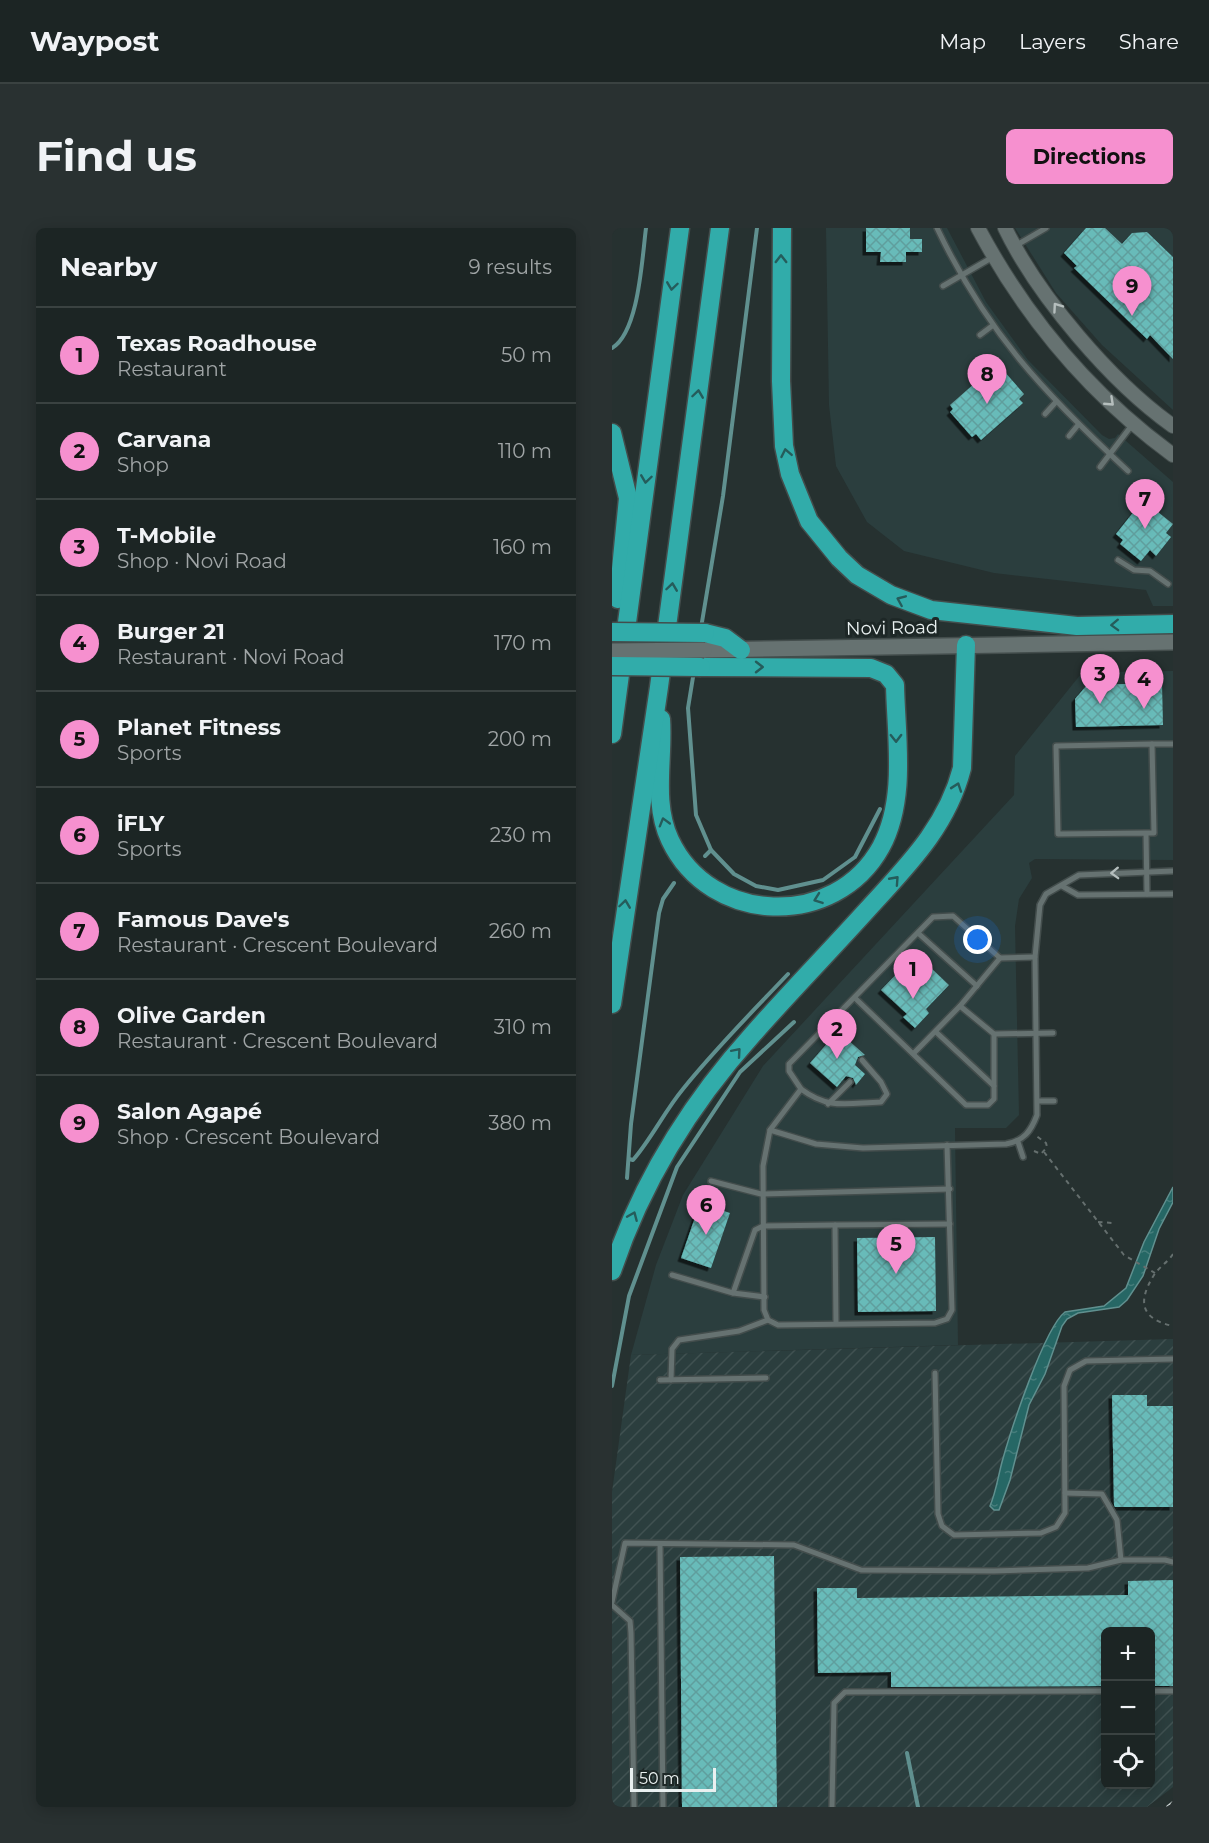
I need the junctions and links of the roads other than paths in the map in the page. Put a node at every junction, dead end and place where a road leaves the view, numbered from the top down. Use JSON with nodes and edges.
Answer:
{"nodes":[{"id":1,"x":680,"y":228,"type":"edge"},
{"id":2,"x":720,"y":228,"type":"edge"},
{"id":3,"x":782,"y":228,"type":"edge"},
{"id":4,"x":937,"y":228,"type":"edge"},
{"id":5,"x":978,"y":228,"type":"edge"},
{"id":6,"x":1005,"y":228,"type":"edge"},
{"id":7,"x":1046,"y":228,"type":"edge"},
{"id":8,"x":1014,"y":247,"type":"junction"},
{"id":9,"x":994,"y":257,"type":"junction"},
{"id":10,"x":960,"y":275,"type":"junction"},
{"id":11,"x":942,"y":286,"type":"dead end"},
{"id":12,"x":992,"y":326,"type":"junction"},
{"id":13,"x":980,"y":335,"type":"dead end"},
{"id":14,"x":1077,"y":335,"type":"junction"},
{"id":15,"x":1055,"y":345,"type":"junction"},
{"id":16,"x":1108,"y":368,"type":"junction"},
{"id":17,"x":1084,"y":377,"type":"junction"},
{"id":18,"x":1055,"y":402,"type":"junction"},
{"id":19,"x":1045,"y":414,"type":"dead end"},
{"id":20,"x":1133,"y":424,"type":"junction"},
{"id":21,"x":1078,"y":425,"type":"junction"},
{"id":22,"x":1173,"y":426,"type":"edge"},
{"id":23,"x":612,"y":433,"type":"edge"},
{"id":24,"x":1069,"y":436,"type":"dead end"},
{"id":25,"x":1109,"y":454,"type":"junction"},
{"id":26,"x":1173,"y":455,"type":"edge"},
{"id":27,"x":1100,"y":467,"type":"dead end"},
{"id":28,"x":1128,"y":471,"type":"dead end"},
{"id":29,"x":1118,"y":560,"type":"dead end"},
{"id":30,"x":1168,"y":584,"type":"dead end"},
{"id":31,"x":1173,"y":624,"type":"edge"},
{"id":32,"x":612,"y":632,"type":"edge"},
{"id":33,"x":1173,"y":642,"type":"edge"},
{"id":34,"x":966,"y":645,"type":"junction"},
{"id":35,"x":703,"y":650,"type":"junction"},
{"id":36,"x":741,"y":650,"type":"joint"},
{"id":37,"x":612,"y":651,"type":"edge"},
{"id":38,"x":612,"y":659,"type":"edge"},
{"id":39,"x":612,"y":666,"type":"edge"},
{"id":40,"x":659,"y":687,"type":"junction"},
{"id":41,"x":612,"y":734,"type":"edge"},
{"id":42,"x":1152,"y":744,"type":"junction"},
{"id":43,"x":1173,"y":744,"type":"edge"},
{"id":44,"x":1146,"y":833,"type":"junction"},
{"id":45,"x":1173,"y":871,"type":"edge"},
{"id":46,"x":1147,"y":872,"type":"junction"},
{"id":47,"x":1062,"y":886,"type":"junction"},
{"id":48,"x":1147,"y":894,"type":"junction"},
{"id":49,"x":1173,"y":894,"type":"edge"},
{"id":50,"x":918,"y":933,"type":"junction"},
{"id":51,"x":1035,"y":957,"type":"junction"},
{"id":52,"x":1000,"y":958,"type":"junction"},
{"id":53,"x":977,"y":986,"type":"junction"},
{"id":54,"x":855,"y":998,"type":"junction"},
{"id":55,"x":612,"y":1004,"type":"edge"},
{"id":56,"x":960,"y":1006,"type":"junction"},
{"id":57,"x":936,"y":1032,"type":"junction"},
{"id":58,"x":1036,"y":1033,"type":"junction"},
{"id":59,"x":1053,"y":1033,"type":"dead end"},
{"id":60,"x":994,"y":1034,"type":"junction"},
{"id":61,"x":914,"y":1053,"type":"junction"},
{"id":62,"x":862,"y":1060,"type":"dead end"},
{"id":63,"x":850,"y":1082,"type":"dead end"},
{"id":64,"x":994,"y":1086,"type":"junction"},
{"id":65,"x":801,"y":1089,"type":"junction"},
{"id":66,"x":1038,"y":1101,"type":"junction"},
{"id":67,"x":1054,"y":1101,"type":"dead end"},
{"id":68,"x":828,"y":1104,"type":"junction"},
{"id":69,"x":770,"y":1130,"type":"junction"},
{"id":70,"x":1018,"y":1142,"type":"junction"},
{"id":71,"x":947,"y":1145,"type":"junction"},
{"id":72,"x":1023,"y":1157,"type":"dead end"},
{"id":73,"x":711,"y":1180,"type":"dead end"},
{"id":74,"x":950,"y":1189,"type":"junction"},
{"id":75,"x":761,"y":1194,"type":"junction"},
{"id":76,"x":950,"y":1224,"type":"junction"},
{"id":77,"x":835,"y":1225,"type":"junction"},
{"id":78,"x":763,"y":1226,"type":"junction"},
{"id":79,"x":612,"y":1271,"type":"edge"},
{"id":80,"x":672,"y":1275,"type":"dead end"},
{"id":81,"x":733,"y":1293,"type":"junction"},
{"id":82,"x":765,"y":1297,"type":"junction"},
{"id":83,"x":768,"y":1320,"type":"junction"},
{"id":84,"x":836,"y":1323,"type":"junction"},
{"id":85,"x":1173,"y":1359,"type":"edge"},
{"id":86,"x":935,"y":1373,"type":"dead end"},
{"id":87,"x":766,"y":1378,"type":"dead end"},
{"id":88,"x":660,"y":1380,"type":"dead end"},
{"id":89,"x":671,"y":1380,"type":"junction"},
{"id":90,"x":1065,"y":1493,"type":"junction"},
{"id":91,"x":660,"y":1544,"type":"junction"},
{"id":92,"x":1121,"y":1560,"type":"junction"},
{"id":93,"x":1173,"y":1562,"type":"edge"},
{"id":94,"x":612,"y":1604,"type":"edge"},
{"id":95,"x":1101,"y":1691,"type":"edge"},
{"id":96,"x":1155,"y":1691,"type":"edge"},
{"id":97,"x":1173,"y":1691,"type":"edge"},
{"id":98,"x":634,"y":1807,"type":"edge"},
{"id":99,"x":663,"y":1807,"type":"edge"},
{"id":100,"x":832,"y":1807,"type":"edge"}],
"edges":[{"from":1,"to":41,"type":"highway","one_way":true},
{"from":40,"to":2,"type":"highway","one_way":true},
{"from":31,"to":3,"type":"highway","one_way":true},
{"from":4,"to":10,"type":"lane"},
{"from":5,"to":9,"type":"street"},
{"from":6,"to":8,"type":"street"},
{"from":7,"to":8,"type":"lane"},
{"from":14,"to":8,"type":"street","one_way":true},
{"from":9,"to":10,"type":"lane"},
{"from":9,"to":15,"type":"street"},
{"from":10,"to":11,"type":"lane"},
{"from":10,"to":12,"type":"lane"},
{"from":12,"to":13,"type":"lane"},
{"from":12,"to":18,"type":"lane"},
{"from":14,"to":15,"type":"street"},
{"from":14,"to":16,"type":"street"},
{"from":15,"to":17,"type":"street"},
{"from":16,"to":17,"type":"street"},
{"from":16,"to":22,"type":"street"},
{"from":17,"to":20,"type":"street","one_way":true},
{"from":18,"to":19,"type":"lane"},
{"from":18,"to":21,"type":"lane"},
{"from":20,"to":25,"type":"lane"},
{"from":20,"to":26,"type":"street"},
{"from":21,"to":24,"type":"lane"},
{"from":21,"to":25,"type":"lane"},
{"from":23,"to":38,"type":"highway"},
{"from":25,"to":27,"type":"lane"},
{"from":25,"to":28,"type":"lane"},
{"from":29,"to":30,"type":"lane"},
{"from":32,"to":35,"type":"highway","bridge":true},
{"from":33,"to":34,"type":"main road","name":"Novi Road"},
{"from":34,"to":36,"type":"main road","name":"Novi Road"},
{"from":79,"to":34,"type":"highway","one_way":true},
{"from":35,"to":36,"type":"highway"},
{"from":35,"to":37,"type":"main road","bridge":true},
{"from":35,"to":39,"type":"highway","bridge":true},
{"from":35,"to":40,"type":"highway","one_way":true},
{"from":55,"to":40,"type":"highway","one_way":true},
{"from":42,"to":43,"type":"lane"},
{"from":42,"to":44,"type":"lane"},
{"from":42,"to":44,"type":"lane"},
{"from":44,"to":46,"type":"lane"},
{"from":45,"to":46,"type":"lane"},
{"from":46,"to":47,"type":"lane","one_way":true},
{"from":46,"to":48,"type":"lane"},
{"from":47,"to":48,"type":"lane"},
{"from":47,"to":51,"type":"lane"},
{"from":48,"to":49,"type":"lane"},
{"from":50,"to":52,"type":"lane"},
{"from":50,"to":53,"type":"lane"},
{"from":50,"to":54,"type":"lane"},
{"from":51,"to":52,"type":"lane"},
{"from":51,"to":58,"type":"lane"},
{"from":52,"to":53,"type":"lane"},
{"from":53,"to":56,"type":"lane"},
{"from":54,"to":61,"type":"lane"},
{"from":54,"to":65,"type":"lane"},
{"from":56,"to":57,"type":"lane"},
{"from":56,"to":60,"type":"lane"},
{"from":57,"to":61,"type":"lane"},
{"from":57,"to":64,"type":"lane"},
{"from":58,"to":59,"type":"lane"},
{"from":58,"to":60,"type":"lane"},
{"from":58,"to":66,"type":"lane"},
{"from":60,"to":64,"type":"lane"},
{"from":61,"to":64,"type":"lane"},
{"from":62,"to":68,"type":"lane"},
{"from":63,"to":68,"type":"lane"},
{"from":65,"to":68,"type":"lane"},
{"from":65,"to":69,"type":"lane"},
{"from":66,"to":67,"type":"lane"},
{"from":66,"to":70,"type":"lane"},
{"from":69,"to":71,"type":"lane"},
{"from":69,"to":75,"type":"lane"},
{"from":70,"to":71,"type":"lane"},
{"from":70,"to":72,"type":"lane"},
{"from":71,"to":74,"type":"lane"},
{"from":73,"to":75,"type":"lane"},
{"from":74,"to":75,"type":"lane"},
{"from":74,"to":76,"type":"lane"},
{"from":75,"to":78,"type":"lane"},
{"from":76,"to":77,"type":"lane"},
{"from":76,"to":84,"type":"lane"},
{"from":77,"to":78,"type":"lane"},
{"from":77,"to":84,"type":"lane"},
{"from":78,"to":81,"type":"lane"},
{"from":78,"to":82,"type":"lane"},
{"from":80,"to":81,"type":"lane"},
{"from":81,"to":82,"type":"lane"},
{"from":82,"to":83,"type":"lane"},
{"from":83,"to":84,"type":"lane"},
{"from":83,"to":89,"type":"lane"},
{"from":85,"to":90,"type":"lane"},
{"from":86,"to":90,"type":"lane"},
{"from":87,"to":89,"type":"lane"},
{"from":88,"to":89,"type":"lane"},
{"from":90,"to":92,"type":"lane"},
{"from":91,"to":92,"type":"lane"},
{"from":91,"to":94,"type":"lane"},
{"from":91,"to":99,"type":"lane"},
{"from":92,"to":93,"type":"lane"},
{"from":94,"to":98,"type":"lane"},
{"from":95,"to":100,"type":"lane"},
{"from":96,"to":97,"type":"lane"}]}
